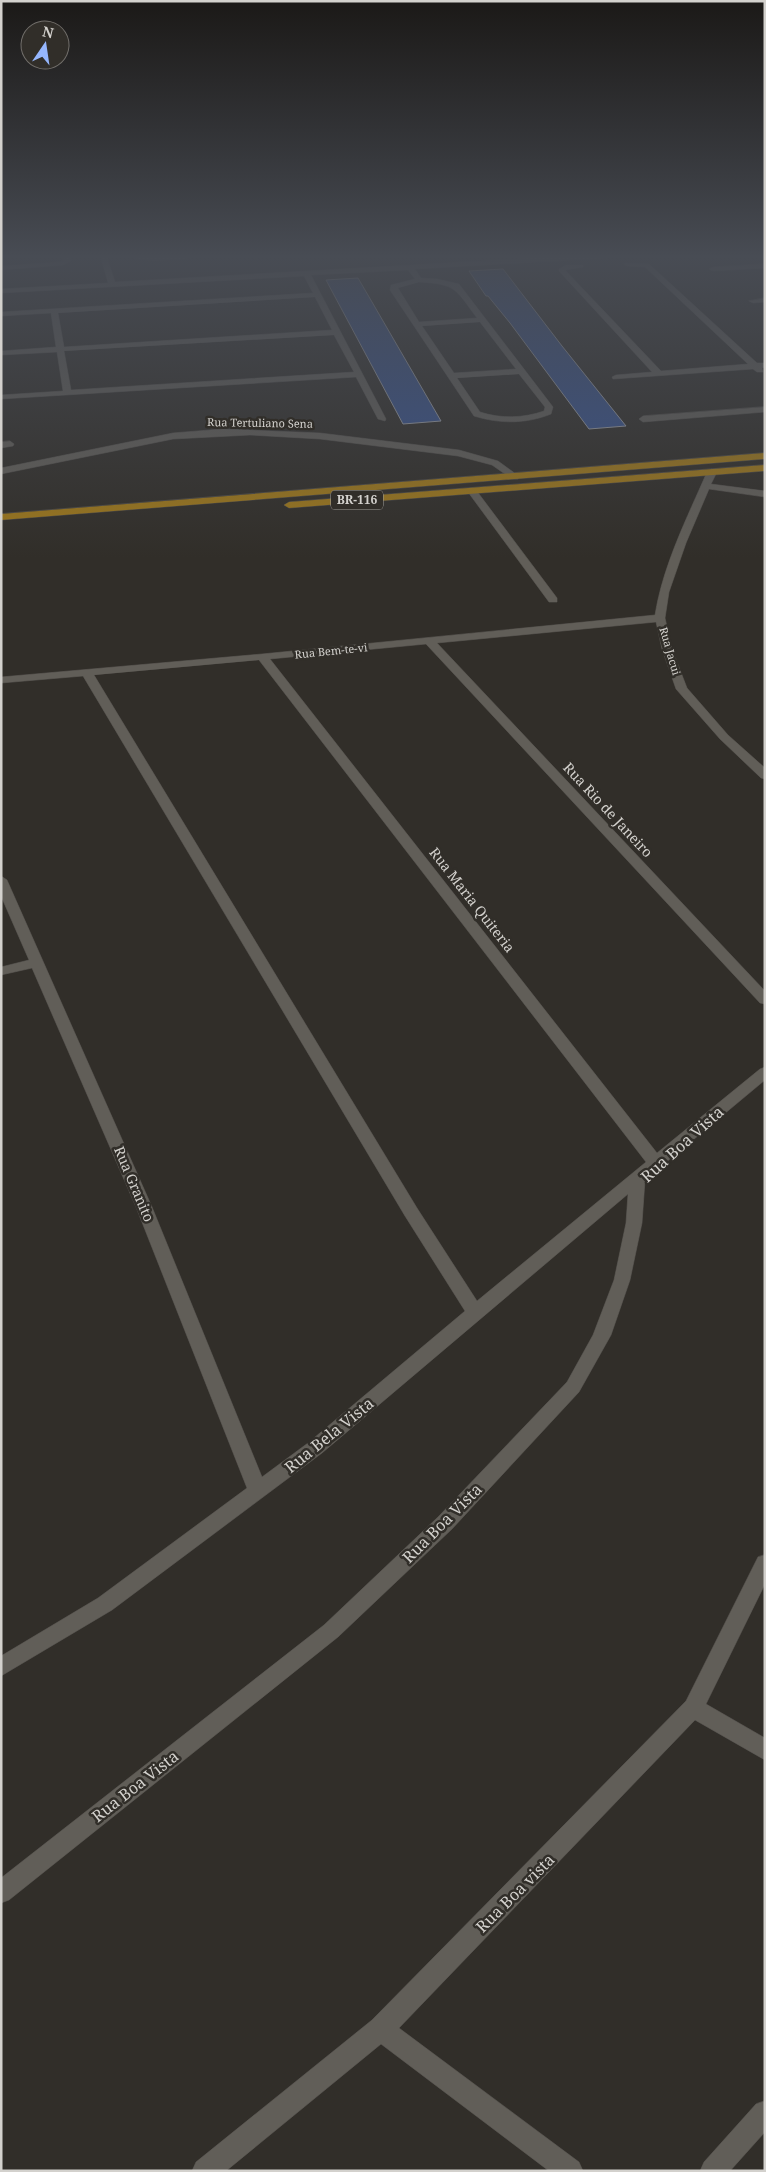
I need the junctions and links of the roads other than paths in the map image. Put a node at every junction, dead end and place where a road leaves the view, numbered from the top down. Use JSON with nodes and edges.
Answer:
{"nodes":[{"id":1,"x":61,"y":355,"type":"edge"},
{"id":2,"x":350,"y":355,"type":"edge"},
{"id":3,"x":438,"y":355,"type":"edge"},
{"id":4,"x":509,"y":355,"type":"edge"},
{"id":5,"x":641,"y":355,"type":"edge"},
{"id":6,"x":745,"y":355,"type":"edge"},
{"id":7,"x":765,"y":365,"type":"edge"},
{"id":8,"x":756,"y":366,"type":"junction"},
{"id":9,"x":521,"y":371,"type":"junction"},
{"id":10,"x":360,"y":374,"type":"junction"},
{"id":11,"x":658,"y":374,"type":"junction"},
{"id":12,"x":765,"y":375,"type":"edge"},
{"id":13,"x":451,"y":376,"type":"junction"},
{"id":14,"x":616,"y":377,"type":"dead end"},
{"id":15,"x":67,"y":393,"type":"junction"},
{"id":16,"x":1,"y":397,"type":"edge"},
{"id":17,"x":765,"y":409,"type":"edge"},
{"id":18,"x":382,"y":419,"type":"dead end"},
{"id":19,"x":643,"y":419,"type":"dead end"},
{"id":20,"x":765,"y":456,"type":"edge"},
{"id":21,"x":765,"y":468,"type":"edge"},
{"id":22,"x":1,"y":471,"type":"edge"},
{"id":23,"x":712,"y":472,"type":"junction"},
{"id":24,"x":515,"y":477,"type":"junction"},
{"id":25,"x":706,"y":486,"type":"junction"},
{"id":26,"x":474,"y":492,"type":"junction"},
{"id":27,"x":765,"y":494,"type":"edge"},
{"id":28,"x":277,"y":506,"type":"dead end"},
{"id":29,"x":1,"y":517,"type":"edge"},
{"id":30,"x":60,"y":522,"type":"dead end"},
{"id":31,"x":1,"y":527,"type":"edge"},
{"id":32,"x":553,"y":600,"type":"dead end"},
{"id":33,"x":660,"y":618,"type":"junction"},
{"id":34,"x":429,"y":641,"type":"junction"},
{"id":35,"x":262,"y":657,"type":"junction"},
{"id":36,"x":87,"y":673,"type":"junction"},
{"id":37,"x":1,"y":680,"type":"edge"},
{"id":38,"x":765,"y":776,"type":"edge"},
{"id":39,"x":1,"y":880,"type":"edge"},
{"id":40,"x":38,"y":962,"type":"junction"},
{"id":41,"x":1,"y":971,"type":"edge"},
{"id":42,"x":765,"y":1000,"type":"edge"},
{"id":43,"x":765,"y":1072,"type":"edge"},
{"id":44,"x":656,"y":1163,"type":"junction"},
{"id":45,"x":637,"y":1178,"type":"junction"},
{"id":46,"x":475,"y":1312,"type":"junction"},
{"id":47,"x":258,"y":1491,"type":"junction"},
{"id":48,"x":765,"y":1563,"type":"edge"},
{"id":49,"x":1,"y":1667,"type":"edge"},
{"id":50,"x":693,"y":1708,"type":"junction"},
{"id":51,"x":765,"y":1750,"type":"edge"},
{"id":52,"x":1,"y":1892,"type":"edge"},
{"id":53,"x":382,"y":2029,"type":"junction"},
{"id":54,"x":765,"y":2113,"type":"edge"},
{"id":55,"x":205,"y":2171,"type":"edge"},
{"id":56,"x":570,"y":2171,"type":"edge"},
{"id":57,"x":713,"y":2171,"type":"edge"}],
"edges":[{"from":1,"to":15,"type":"street"},
{"from":2,"to":10,"type":"street"},
{"from":3,"to":13,"type":"street"},
{"from":4,"to":9,"type":"street"},
{"from":5,"to":11,"type":"street"},
{"from":6,"to":8,"type":"street"},
{"from":7,"to":8,"type":"street"},
{"from":8,"to":11,"type":"street"},
{"from":8,"to":12,"type":"street"},
{"from":9,"to":13,"type":"street"},
{"from":9,"to":13,"type":"street"},
{"from":10,"to":15,"type":"street"},
{"from":10,"to":18,"type":"street"},
{"from":11,"to":14,"type":"street"},
{"from":15,"to":16,"type":"street"},
{"from":17,"to":19,"type":"street"},
{"from":20,"to":24,"type":"highway"},
{"from":21,"to":23,"type":"highway"},
{"from":22,"to":24,"type":"street","name":"Rua Tertuliano Sena"},
{"from":23,"to":25,"type":"street","name":"Rua Jacui"},
{"from":23,"to":26,"type":"highway","number":"BR-116"},
{"from":24,"to":29,"type":"highway"},
{"from":25,"to":27,"type":"street"},
{"from":25,"to":33,"type":"street","name":"Rua Jacui"},
{"from":26,"to":28,"type":"highway","number":"BR-116"},
{"from":26,"to":32,"type":"street"},
{"from":30,"to":31,"type":"highway"},
{"from":33,"to":34,"type":"street","name":"Rua Bem-te-vi"},
{"from":33,"to":38,"type":"street","name":"Rua Jacui"},
{"from":34,"to":35,"type":"street","name":"Rua Bem-te-vi"},
{"from":34,"to":42,"type":"street","name":"Rua Rio de Janeiro"},
{"from":35,"to":36,"type":"street","name":"Rua Bem-te-vi"},
{"from":35,"to":44,"type":"street","name":"Rua Maria Quiteria"},
{"from":36,"to":37,"type":"street","name":"Rua Bem-te-vi"},
{"from":36,"to":46,"type":"street"},
{"from":39,"to":40,"type":"street","name":"Rua Granito"},
{"from":40,"to":41,"type":"street"},
{"from":40,"to":47,"type":"street","name":"Rua Granito"},
{"from":43,"to":44,"type":"street","name":"Rua Boa Vista"},
{"from":44,"to":45,"type":"street","name":"Rua Boa Vista"},
{"from":45,"to":46,"type":"street","name":"Rua Bela Vista"},
{"from":45,"to":52,"type":"street","name":"Rua Boa Vista"},
{"from":46,"to":47,"type":"street","name":"Rua Bela Vista"},
{"from":47,"to":49,"type":"street","name":"Rua Bela Vista"},
{"from":48,"to":50,"type":"street","name":"Rua Boa vista"},
{"from":50,"to":51,"type":"street"},
{"from":50,"to":53,"type":"street","name":"Rua Boa vista"},
{"from":53,"to":55,"type":"street","name":"Rua Boa vista"},
{"from":53,"to":56,"type":"street"},
{"from":54,"to":57,"type":"street"}]}
